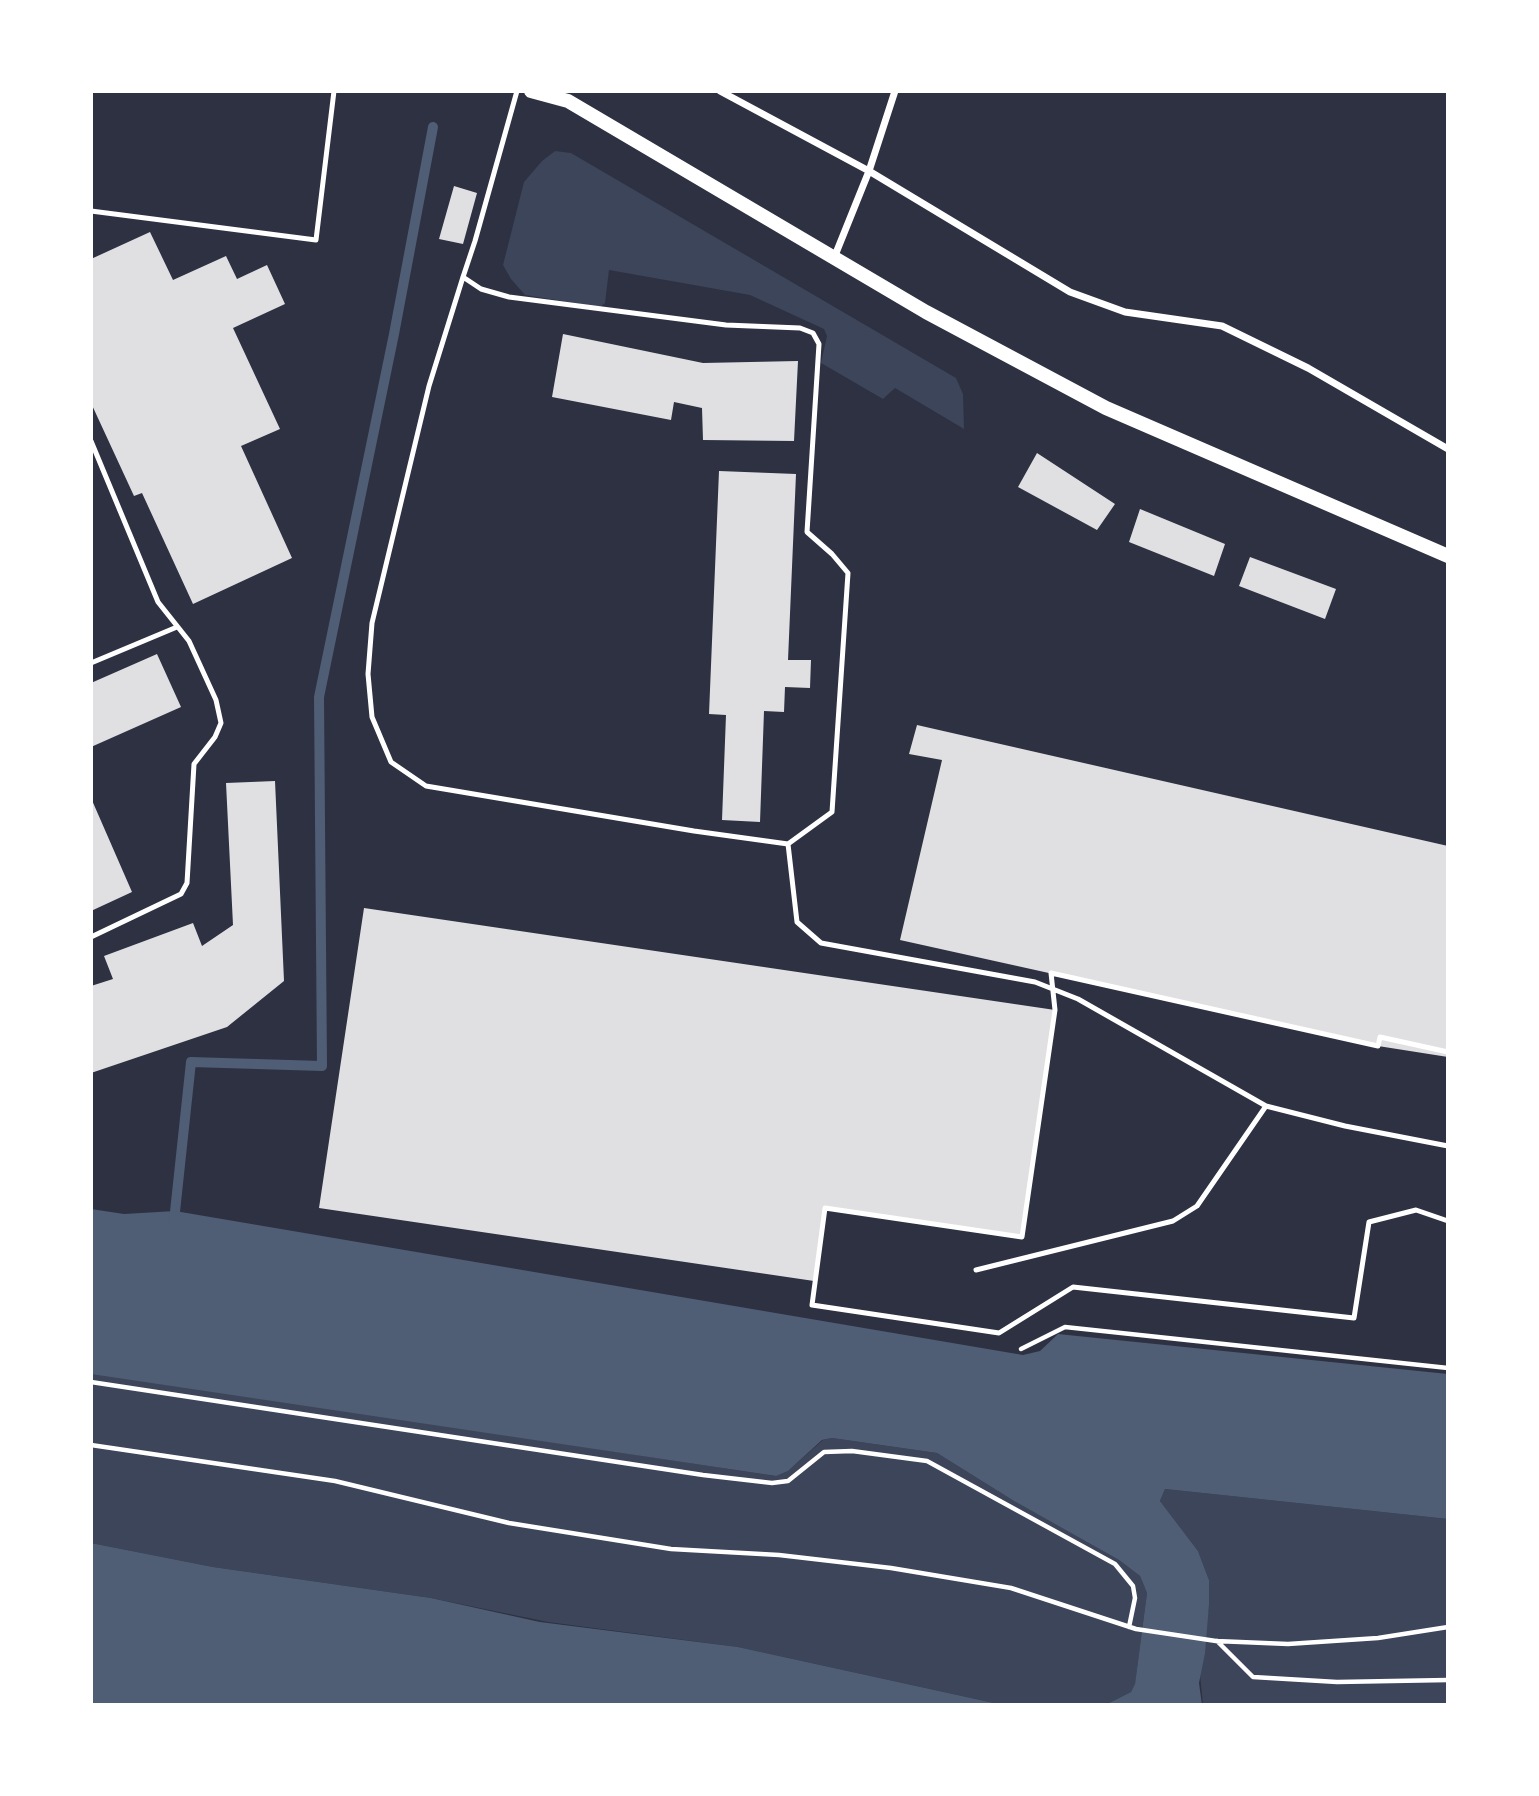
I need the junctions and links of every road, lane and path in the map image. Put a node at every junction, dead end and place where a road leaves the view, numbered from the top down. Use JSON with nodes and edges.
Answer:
{"nodes":[{"id":1,"x":334,"y":91,"type":"edge"},
{"id":2,"x":517,"y":91,"type":"edge"},
{"id":3,"x":531,"y":91,"type":"edge"},
{"id":4,"x":720,"y":91,"type":"edge"},
{"id":5,"x":895,"y":91,"type":"edge"},
{"id":6,"x":869,"y":171,"type":"junction"},
{"id":7,"x":91,"y":211,"type":"edge"},
{"id":8,"x":833,"y":258,"type":"junction"},
{"id":9,"x":463,"y":277,"type":"junction"},
{"id":10,"x":91,"y":441,"type":"edge"},
{"id":11,"x":1448,"y":449,"type":"edge"},
{"id":12,"x":1448,"y":556,"type":"edge"},
{"id":13,"x":177,"y":627,"type":"junction"},
{"id":14,"x":91,"y":663,"type":"edge"},
{"id":15,"x":788,"y":844,"type":"junction"},
{"id":16,"x":91,"y":937,"type":"edge"},
{"id":17,"x":1053,"y":990,"type":"junction"},
{"id":18,"x":1448,"y":1052,"type":"edge"},
{"id":19,"x":1266,"y":1106,"type":"junction"},
{"id":20,"x":1448,"y":1146,"type":"edge"},
{"id":21,"x":1448,"y":1222,"type":"edge"},
{"id":22,"x":976,"y":1270,"type":"dead end"},
{"id":23,"x":1021,"y":1349,"type":"dead end"},
{"id":24,"x":1448,"y":1368,"type":"edge"},
{"id":25,"x":91,"y":1382,"type":"edge"},
{"id":26,"x":91,"y":1445,"type":"edge"},
{"id":27,"x":1129,"y":1627,"type":"junction"},
{"id":28,"x":1448,"y":1627,"type":"edge"},
{"id":29,"x":1216,"y":1641,"type":"junction"},
{"id":30,"x":1448,"y":1680,"type":"edge"}],
"edges":[{"from":1,"to":7,"type":"lane"},
{"from":2,"to":9,"type":"lane"},
{"from":3,"to":8,"type":"main road"},
{"from":4,"to":6,"type":"street"},
{"from":5,"to":6,"type":"street"},
{"from":6,"to":8,"type":"street"},
{"from":6,"to":11,"type":"street"},
{"from":8,"to":12,"type":"main road"},
{"from":9,"to":15,"type":"lane"},
{"from":9,"to":15,"type":"lane"},
{"from":10,"to":13,"type":"lane"},
{"from":13,"to":14,"type":"lane"},
{"from":13,"to":16,"type":"lane"},
{"from":15,"to":17,"type":"lane"},
{"from":17,"to":18,"type":"lane"},
{"from":17,"to":19,"type":"lane"},
{"from":17,"to":21,"type":"lane"},
{"from":19,"to":20,"type":"lane"},
{"from":19,"to":22,"type":"lane"},
{"from":23,"to":24,"type":"path"},
{"from":25,"to":27,"type":"path"},
{"from":26,"to":27,"type":"path"},
{"from":27,"to":29,"type":"path"},
{"from":28,"to":29,"type":"path"},
{"from":29,"to":30,"type":"path"}]}
